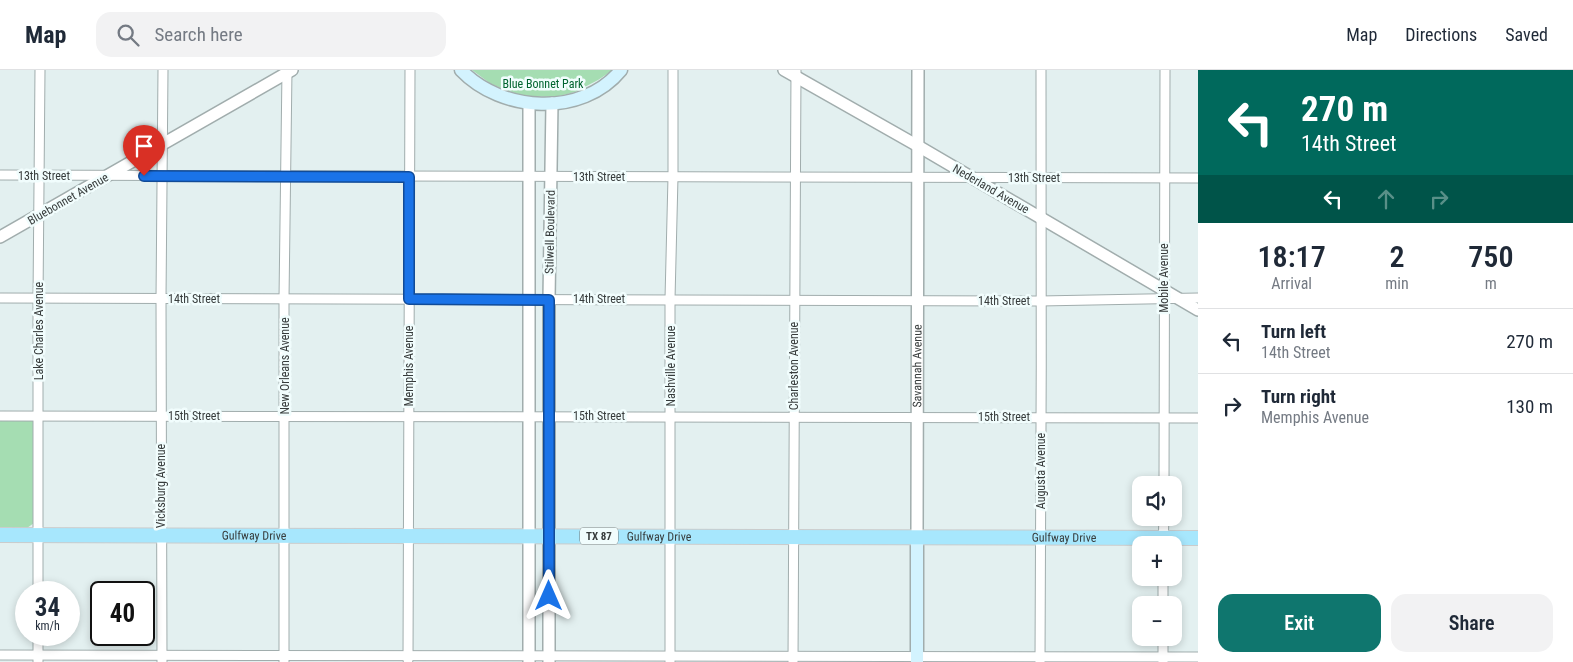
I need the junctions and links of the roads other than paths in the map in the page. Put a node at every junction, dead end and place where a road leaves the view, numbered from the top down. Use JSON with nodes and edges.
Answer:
{"nodes":[{"id":1,"x":40,"y":70,"type":"edge"},
{"id":2,"x":163,"y":70,"type":"edge"},
{"id":3,"x":410,"y":70,"type":"edge"},
{"id":4,"x":461,"y":70,"type":"edge"},
{"id":5,"x":621,"y":70,"type":"edge"},
{"id":6,"x":673,"y":70,"type":"edge"},
{"id":7,"x":784,"y":70,"type":"edge"},
{"id":8,"x":918,"y":70,"type":"edge"},
{"id":9,"x":1041,"y":70,"type":"edge"},
{"id":10,"x":1165,"y":70,"type":"edge"},
{"id":11,"x":288,"y":71,"type":"edge"},
{"id":12,"x":795,"y":73,"type":"edge"},
{"id":13,"x":530,"y":103,"type":"junction"},
{"id":14,"x":552,"y":103,"type":"junction"},
{"id":15,"x":162,"y":144,"type":"junction"},
{"id":16,"x":918,"y":146,"type":"junction"},
{"id":17,"x":0,"y":176,"type":"edge"},
{"id":18,"x":39,"y":176,"type":"junction"},
{"id":19,"x":107,"y":176,"type":"junction"},
{"id":20,"x":162,"y":176,"type":"junction"},
{"id":21,"x":286,"y":176,"type":"junction"},
{"id":22,"x":409,"y":177,"type":"junction"},
{"id":23,"x":530,"y":177,"type":"junction"},
{"id":24,"x":551,"y":177,"type":"junction"},
{"id":25,"x":673,"y":177,"type":"junction"},
{"id":26,"x":795,"y":177,"type":"junction"},
{"id":27,"x":918,"y":177,"type":"junction"},
{"id":28,"x":971,"y":178,"type":"junction"},
{"id":29,"x":1042,"y":178,"type":"junction"},
{"id":30,"x":1164,"y":178,"type":"junction"},
{"id":31,"x":1198,"y":178,"type":"edge"},
{"id":32,"x":39,"y":215,"type":"junction"},
{"id":33,"x":1042,"y":219,"type":"junction"},
{"id":34,"x":0,"y":237,"type":"edge"},
{"id":35,"x":1164,"y":294,"type":"junction"},
{"id":36,"x":0,"y":298,"type":"edge"},
{"id":37,"x":38,"y":298,"type":"junction"},
{"id":38,"x":1177,"y":298,"type":"junction"},
{"id":39,"x":1198,"y":298,"type":"edge"},
{"id":40,"x":161,"y":299,"type":"junction"},
{"id":41,"x":284,"y":299,"type":"junction"},
{"id":42,"x":409,"y":299,"type":"junction"},
{"id":43,"x":529,"y":300,"type":"junction"},
{"id":44,"x":549,"y":300,"type":"junction"},
{"id":45,"x":670,"y":300,"type":"junction"},
{"id":46,"x":794,"y":300,"type":"junction"},
{"id":47,"x":917,"y":300,"type":"junction"},
{"id":48,"x":1040,"y":301,"type":"junction"},
{"id":49,"x":1198,"y":310,"type":"edge"},
{"id":50,"x":0,"y":416,"type":"edge"},
{"id":51,"x":39,"y":416,"type":"junction"},
{"id":52,"x":161,"y":416,"type":"junction"},
{"id":53,"x":285,"y":416,"type":"junction"},
{"id":54,"x":409,"y":416,"type":"junction"},
{"id":55,"x":530,"y":416,"type":"junction"},
{"id":56,"x":550,"y":416,"type":"junction"},
{"id":57,"x":671,"y":417,"type":"junction"},
{"id":58,"x":794,"y":417,"type":"junction"},
{"id":59,"x":917,"y":417,"type":"junction"},
{"id":60,"x":1041,"y":417,"type":"junction"},
{"id":61,"x":1164,"y":418,"type":"junction"},
{"id":62,"x":1198,"y":418,"type":"edge"},
{"id":63,"x":1164,"y":476,"type":"edge"},
{"id":64,"x":0,"y":535,"type":"edge"},
{"id":65,"x":38,"y":535,"type":"junction"},
{"id":66,"x":161,"y":535,"type":"junction"},
{"id":67,"x":284,"y":536,"type":"junction"},
{"id":68,"x":408,"y":536,"type":"junction"},
{"id":69,"x":529,"y":536,"type":"junction"},
{"id":70,"x":550,"y":536,"type":"junction"},
{"id":71,"x":671,"y":536,"type":"junction"},
{"id":72,"x":794,"y":536,"type":"junction"},
{"id":73,"x":917,"y":537,"type":"junction"},
{"id":74,"x":1040,"y":537,"type":"junction"},
{"id":75,"x":1198,"y":538,"type":"edge"},
{"id":76,"x":1182,"y":539,"type":"edge"},
{"id":77,"x":1132,"y":540,"type":"edge"},
{"id":78,"x":38,"y":581,"type":"edge"},
{"id":79,"x":1163,"y":646,"type":"edge"},
{"id":80,"x":0,"y":655,"type":"edge"},
{"id":81,"x":1198,"y":657,"type":"edge"},
{"id":82,"x":38,"y":658,"type":"edge"},
{"id":83,"x":162,"y":659,"type":"edge"},
{"id":84,"x":284,"y":659,"type":"edge"},
{"id":85,"x":408,"y":659,"type":"edge"},
{"id":86,"x":529,"y":659,"type":"edge"},
{"id":87,"x":549,"y":659,"type":"edge"},
{"id":88,"x":670,"y":659,"type":"edge"},
{"id":89,"x":793,"y":659,"type":"edge"},
{"id":90,"x":917,"y":659,"type":"edge"},
{"id":91,"x":1040,"y":659,"type":"edge"},
{"id":92,"x":1163,"y":659,"type":"edge"}],
"edges":[{"from":1,"to":18,"type":"street","name":"Lake Charles Avenue"},
{"from":2,"to":15,"type":"street","name":"Vicksburg Avenue"},
{"from":3,"to":22,"type":"street","name":"Memphis Avenue"},
{"from":4,"to":13,"type":"main road"},
{"from":5,"to":14,"type":"main road"},
{"from":6,"to":25,"type":"street","name":"Nashville Avenue"},
{"from":7,"to":12,"type":"street","name":"Nederland Avenue"},
{"from":8,"to":16,"type":"street","name":"Savannah Avenue"},
{"from":9,"to":29,"type":"street","name":"Augusta Avenue"},
{"from":10,"to":30,"type":"street","name":"Mobile Avenue"},
{"from":11,"to":15,"type":"street","name":"Bluebonnet Avenue"},
{"from":11,"to":21,"type":"street","name":"New Orleans Avenue"},
{"from":12,"to":16,"type":"street","name":"Nederland Avenue"},
{"from":12,"to":26,"type":"street","name":"Charleston Avenue"},
{"from":13,"to":14,"type":"main road"},
{"from":13,"to":23,"type":"street","name":"Stilwell Boulevard"},
{"from":14,"to":24,"type":"street","name":"Stilwell Boulevard"},
{"from":15,"to":19,"type":"street","name":"Bluebonnet Avenue"},
{"from":15,"to":20,"type":"street","name":"Vicksburg Avenue"},
{"from":16,"to":27,"type":"street","name":"Savannah Avenue"},
{"from":16,"to":28,"type":"street","name":"Nederland Avenue"},
{"from":17,"to":18,"type":"street","name":"13th Street"},
{"from":18,"to":19,"type":"street","name":"13th Street"},
{"from":18,"to":32,"type":"street","name":"Lake Charles Avenue"},
{"from":19,"to":20,"type":"street","name":"13th Street"},
{"from":19,"to":32,"type":"street","name":"Bluebonnet Avenue"},
{"from":20,"to":21,"type":"street","name":"13th Street"},
{"from":20,"to":40,"type":"street","name":"Vicksburg Avenue"},
{"from":21,"to":22,"type":"street","name":"13th Street"},
{"from":21,"to":41,"type":"street","name":"New Orleans Avenue"},
{"from":22,"to":23,"type":"street","name":"13th Street"},
{"from":22,"to":42,"type":"street","name":"Memphis Avenue"},
{"from":23,"to":24,"type":"street","name":"13th Street"},
{"from":23,"to":43,"type":"street","name":"Stilwell Boulevard"},
{"from":24,"to":25,"type":"street","name":"13th Street"},
{"from":24,"to":44,"type":"street","name":"Stilwell Boulevard"},
{"from":25,"to":26,"type":"street","name":"13th Street"},
{"from":25,"to":45,"type":"street","name":"Nashville Avenue"},
{"from":26,"to":27,"type":"street","name":"13th Street"},
{"from":26,"to":46,"type":"street","name":"Charleston Avenue"},
{"from":27,"to":28,"type":"street","name":"13th Street"},
{"from":27,"to":47,"type":"street","name":"Savannah Avenue"},
{"from":28,"to":29,"type":"street","name":"13th Street"},
{"from":28,"to":33,"type":"street","name":"Nederland Avenue"},
{"from":29,"to":30,"type":"street","name":"13th Street"},
{"from":29,"to":33,"type":"street","name":"Augusta Avenue"},
{"from":30,"to":31,"type":"street","name":"13th Street"},
{"from":30,"to":35,"type":"street","name":"Mobile Avenue"},
{"from":32,"to":34,"type":"street","name":"Bluebonnet Avenue"},
{"from":32,"to":37,"type":"street","name":"Lake Charles Avenue"},
{"from":33,"to":35,"type":"street","name":"Nederland Avenue"},
{"from":33,"to":48,"type":"street","name":"Augusta Avenue"},
{"from":35,"to":38,"type":"street","name":"Nederland Avenue"},
{"from":35,"to":48,"type":"street","name":"14th Street"},
{"from":35,"to":61,"type":"street","name":"Mobile Avenue"},
{"from":36,"to":37,"type":"street","name":"14th Street"},
{"from":37,"to":40,"type":"street","name":"14th Street"},
{"from":37,"to":51,"type":"street","name":"Lake Charles Avenue"},
{"from":38,"to":39,"type":"street"},
{"from":38,"to":49,"type":"street","name":"Nederland Avenue"},
{"from":40,"to":41,"type":"street","name":"14th Street"},
{"from":40,"to":52,"type":"street","name":"Vicksburg Avenue"},
{"from":41,"to":42,"type":"street","name":"14th Street"},
{"from":41,"to":53,"type":"street","name":"New Orleans Avenue"},
{"from":42,"to":43,"type":"street","name":"14th Street"},
{"from":42,"to":54,"type":"street","name":"Memphis Avenue"},
{"from":43,"to":44,"type":"street","name":"14th Street"},
{"from":43,"to":55,"type":"street","name":"Stilwell Boulevard"},
{"from":44,"to":45,"type":"street","name":"14th Street"},
{"from":44,"to":56,"type":"street","name":"Stilwell Boulevard"},
{"from":45,"to":46,"type":"street","name":"14th Street"},
{"from":45,"to":57,"type":"street","name":"Nashville Avenue"},
{"from":46,"to":47,"type":"street","name":"14th Street"},
{"from":46,"to":58,"type":"street","name":"Charleston Avenue"},
{"from":47,"to":48,"type":"street","name":"14th Street"},
{"from":47,"to":59,"type":"street","name":"Savannah Avenue"},
{"from":48,"to":60,"type":"street","name":"Augusta Avenue"},
{"from":50,"to":51,"type":"street","name":"15th Street"},
{"from":51,"to":52,"type":"street","name":"15th Street"},
{"from":51,"to":65,"type":"street","name":"Lake Charles Avenue"},
{"from":52,"to":53,"type":"street","name":"15th Street"},
{"from":52,"to":66,"type":"street","name":"Vicksburg Avenue"},
{"from":53,"to":54,"type":"street","name":"15th Street"},
{"from":53,"to":67,"type":"street","name":"New Orleans Avenue"},
{"from":54,"to":55,"type":"street","name":"15th Street"},
{"from":54,"to":68,"type":"street","name":"Memphis Avenue"},
{"from":55,"to":56,"type":"street","name":"15th Street"},
{"from":55,"to":69,"type":"street","name":"Stilwell Boulevard"},
{"from":56,"to":57,"type":"street","name":"15th Street"},
{"from":56,"to":70,"type":"street","name":"Stilwell Boulevard"},
{"from":57,"to":58,"type":"street","name":"15th Street"},
{"from":57,"to":71,"type":"street","name":"Nashville Avenue"},
{"from":58,"to":59,"type":"street","name":"15th Street"},
{"from":58,"to":72,"type":"street","name":"Charleston Avenue"},
{"from":59,"to":60,"type":"street","name":"15th Street"},
{"from":59,"to":73,"type":"street","name":"Savannah Avenue"},
{"from":60,"to":61,"type":"street","name":"15th Street"},
{"from":60,"to":74,"type":"street","name":"Augusta Avenue"},
{"from":61,"to":62,"type":"street","name":"15th Street"},
{"from":61,"to":63,"type":"street","name":"Mobile Avenue"},
{"from":64,"to":65,"type":"main road","name":"Gulfway Drive","number":"TX 87"},
{"from":65,"to":66,"type":"main road","name":"Gulfway Drive","number":"TX 87"},
{"from":65,"to":78,"type":"street","name":"Lake Charles Avenue"},
{"from":66,"to":67,"type":"main road","name":"Gulfway Drive","number":"TX 87"},
{"from":66,"to":83,"type":"street","name":"Vicksburg Avenue"},
{"from":67,"to":68,"type":"main road","name":"Gulfway Drive","number":"TX 87"},
{"from":67,"to":84,"type":"street","name":"New Orleans Avenue"},
{"from":68,"to":69,"type":"main road","name":"Gulfway Drive","number":"TX 87"},
{"from":68,"to":85,"type":"street","name":"Memphis Avenue"},
{"from":69,"to":70,"type":"main road","name":"Gulfway Drive","number":"TX 87"},
{"from":69,"to":86,"type":"street","name":"Stilwell Boulevard"},
{"from":70,"to":71,"type":"main road","name":"Gulfway Drive","number":"TX 87"},
{"from":70,"to":87,"type":"street","name":"Stilwell Boulevard"},
{"from":71,"to":72,"type":"main road","name":"Gulfway Drive","number":"TX 87"},
{"from":71,"to":88,"type":"street","name":"Nashville Avenue"},
{"from":72,"to":73,"type":"main road","name":"Gulfway Drive","number":"TX 87"},
{"from":72,"to":89,"type":"street","name":"Charleston Avenue"},
{"from":73,"to":74,"type":"main road","name":"Gulfway Drive","number":"TX 87"},
{"from":73,"to":90,"type":"main road","name":"Savannah Avenue"},
{"from":74,"to":77,"type":"main road","name":"Gulfway Drive","number":"TX 87"},
{"from":74,"to":91,"type":"street","name":"Augusta Avenue"},
{"from":75,"to":76,"type":"main road","name":"Gulfway Drive","number":"TX 87"},
{"from":79,"to":92,"type":"street"},
{"from":80,"to":82,"type":"street"},
{"from":81,"to":92,"type":"street"},
{"from":82,"to":83,"type":"street"},
{"from":83,"to":84,"type":"street"},
{"from":84,"to":85,"type":"street"},
{"from":85,"to":86,"type":"street"},
{"from":86,"to":87,"type":"street"},
{"from":87,"to":88,"type":"street"},
{"from":88,"to":89,"type":"street"},
{"from":89,"to":90,"type":"street"},
{"from":90,"to":91,"type":"street"},
{"from":91,"to":92,"type":"street"}]}
